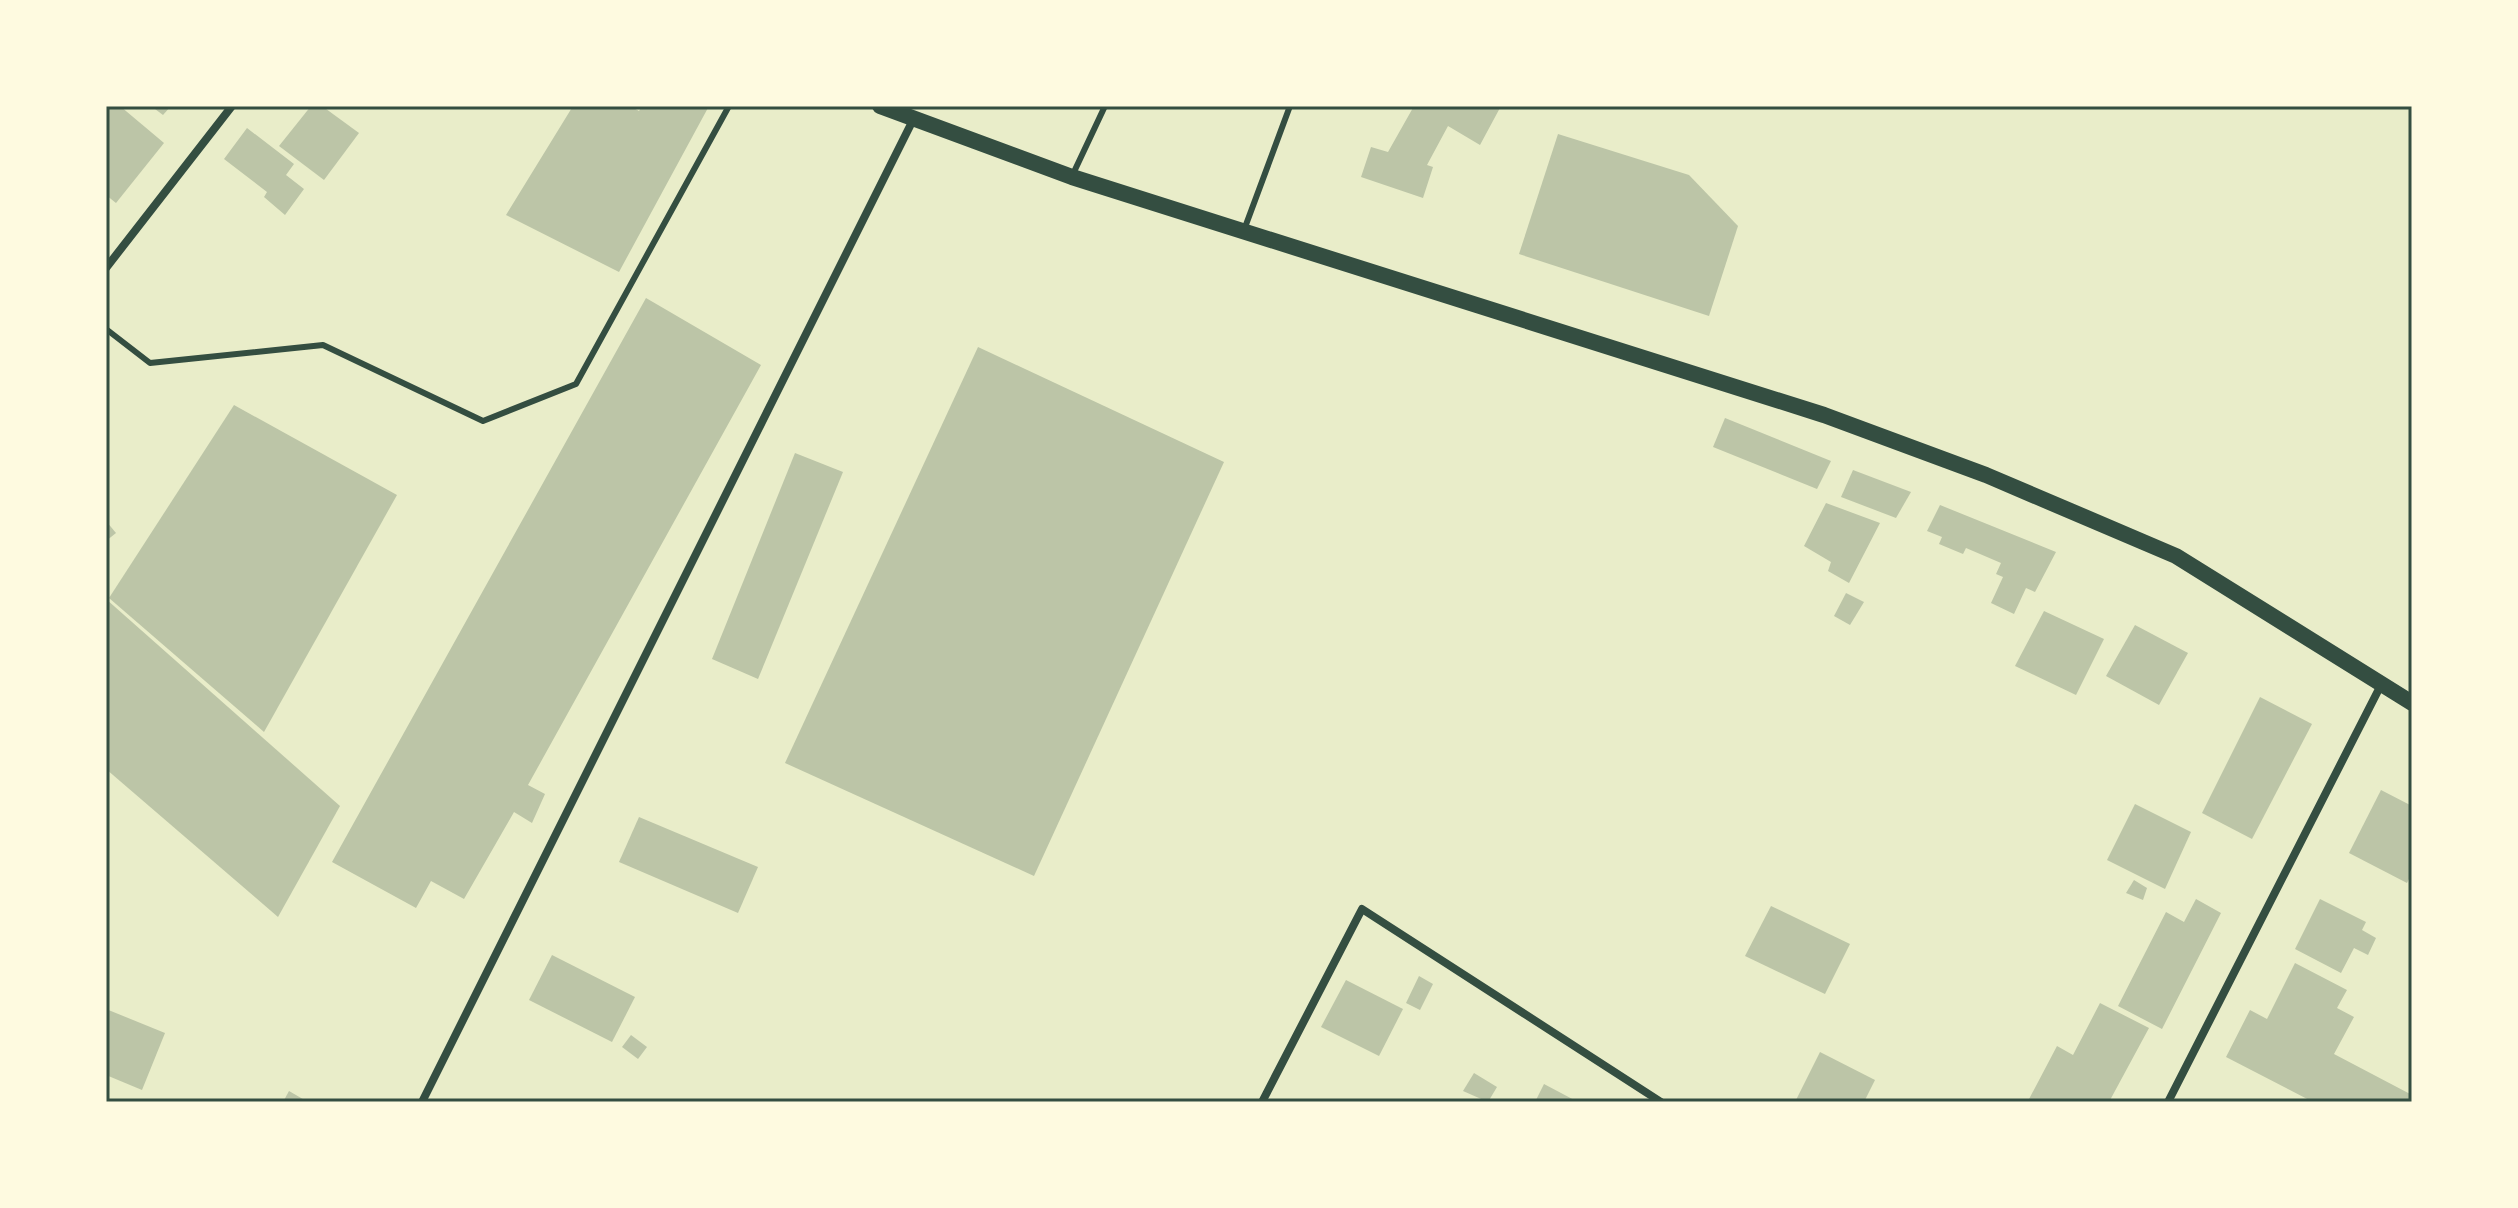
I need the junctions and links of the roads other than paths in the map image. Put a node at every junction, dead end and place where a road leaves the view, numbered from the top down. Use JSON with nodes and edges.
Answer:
{"nodes":[{"id":1,"x":232,"y":106,"type":"edge"},
{"id":2,"x":729,"y":106,"type":"edge"},
{"id":3,"x":880,"y":106,"type":"edge"},
{"id":4,"x":1105,"y":106,"type":"edge"},
{"id":5,"x":1290,"y":106,"type":"edge"},
{"id":6,"x":913,"y":120,"type":"junction"},
{"id":7,"x":1072,"y":177,"type":"junction"},
{"id":8,"x":1244,"y":232,"type":"junction"},
{"id":9,"x":106,"y":268,"type":"edge"},
{"id":10,"x":106,"y":329,"type":"edge"},
{"id":11,"x":2382,"y":683,"type":"junction"},
{"id":12,"x":2412,"y":703,"type":"edge"},
{"id":13,"x":422,"y":1102,"type":"edge"},
{"id":14,"x":1262,"y":1102,"type":"edge"},
{"id":15,"x":1661,"y":1102,"type":"edge"},
{"id":16,"x":2168,"y":1102,"type":"edge"}],
"edges":[{"from":1,"to":9,"type":"street"},
{"from":2,"to":10,"type":"lane"},
{"from":3,"to":6,"type":"main road"},
{"from":4,"to":7,"type":"lane"},
{"from":5,"to":8,"type":"lane"},
{"from":6,"to":7,"type":"main road"},
{"from":6,"to":13,"type":"street"},
{"from":7,"to":8,"type":"main road"},
{"from":8,"to":11,"type":"main road"},
{"from":11,"to":12,"type":"main road"},
{"from":11,"to":16,"type":"street"},
{"from":14,"to":15,"type":"street"}]}
